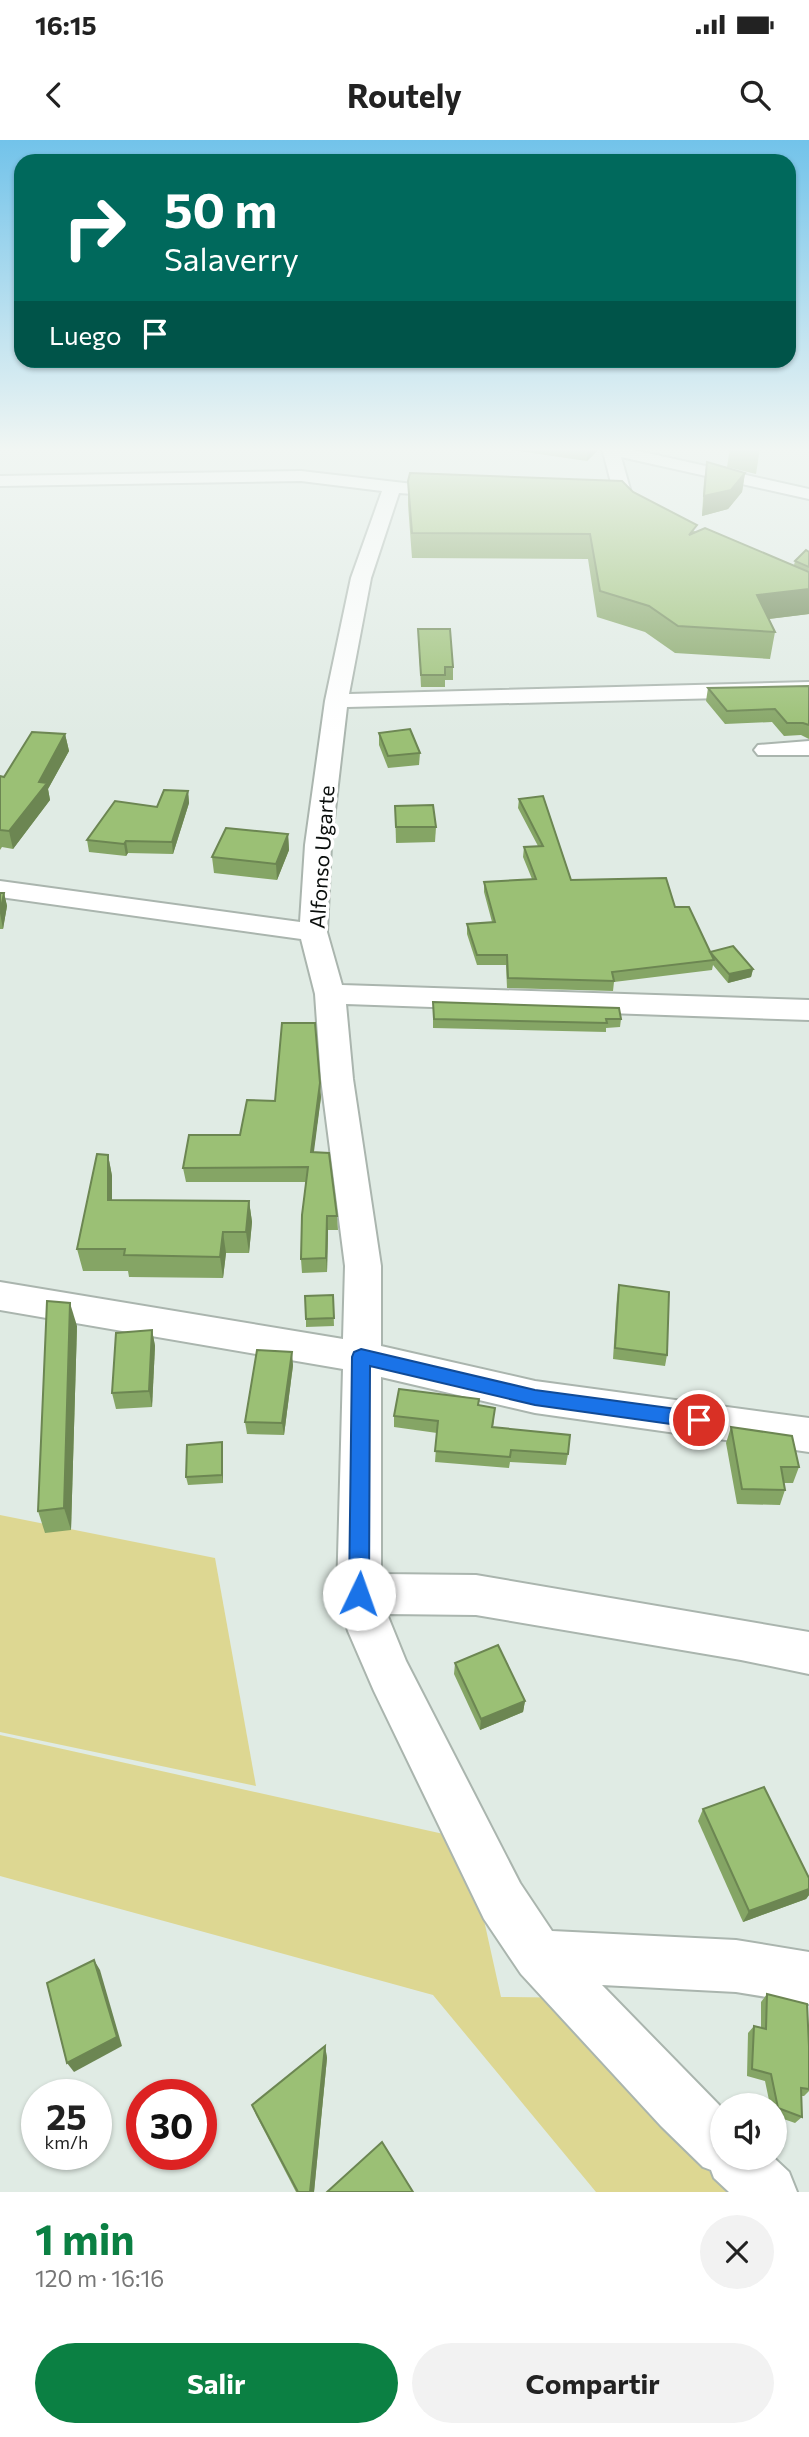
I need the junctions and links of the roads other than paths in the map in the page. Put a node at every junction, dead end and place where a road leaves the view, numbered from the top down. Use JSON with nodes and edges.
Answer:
{"nodes":[{"id":1,"x":373,"y":544,"type":"edge"},
{"id":2,"x":809,"y":688,"type":"edge"},
{"id":3,"x":336,"y":701,"type":"junction"},
{"id":4,"x":809,"y":748,"type":"edge"},
{"id":5,"x":766,"y":750,"type":"dead end"},
{"id":6,"x":0,"y":889,"type":"edge"},
{"id":7,"x":313,"y":932,"type":"junction"},
{"id":8,"x":330,"y":995,"type":"junction"},
{"id":9,"x":809,"y":1010,"type":"edge"},
{"id":10,"x":0,"y":1296,"type":"edge"},
{"id":11,"x":361,"y":1357,"type":"junction"},
{"id":12,"x":809,"y":1435,"type":"edge"},
{"id":13,"x":359,"y":1594,"type":"junction"},
{"id":14,"x":809,"y":1653,"type":"edge"},
{"id":15,"x":539,"y":1955,"type":"junction"},
{"id":16,"x":809,"y":1978,"type":"edge"},
{"id":17,"x":710,"y":2135,"type":"edge"},
{"id":18,"x":746,"y":2170,"type":"edge"},
{"id":19,"x":769,"y":2192,"type":"edge"}],
"edges":[{"from":1,"to":3,"type":"street","name":"Alfonso Ugarte"},
{"from":2,"to":3,"type":"street"},
{"from":3,"to":7,"type":"street","name":"Alfonso Ugarte"},
{"from":4,"to":5,"type":"street"},
{"from":6,"to":7,"type":"street"},
{"from":7,"to":8,"type":"street","name":"Alfonso Ugarte"},
{"from":8,"to":9,"type":"street"},
{"from":8,"to":11,"type":"street","name":"Alfonso Ugarte"},
{"from":10,"to":11,"type":"street"},
{"from":11,"to":12,"type":"street"},
{"from":11,"to":13,"type":"street","name":"Alfonso Ugarte"},
{"from":13,"to":14,"type":"street"},
{"from":13,"to":15,"type":"street","name":"Alfonso Ugarte"},
{"from":15,"to":16,"type":"street"},
{"from":15,"to":17,"type":"street","name":"Alfonso Ugarte"},
{"from":18,"to":19,"type":"street"}]}
